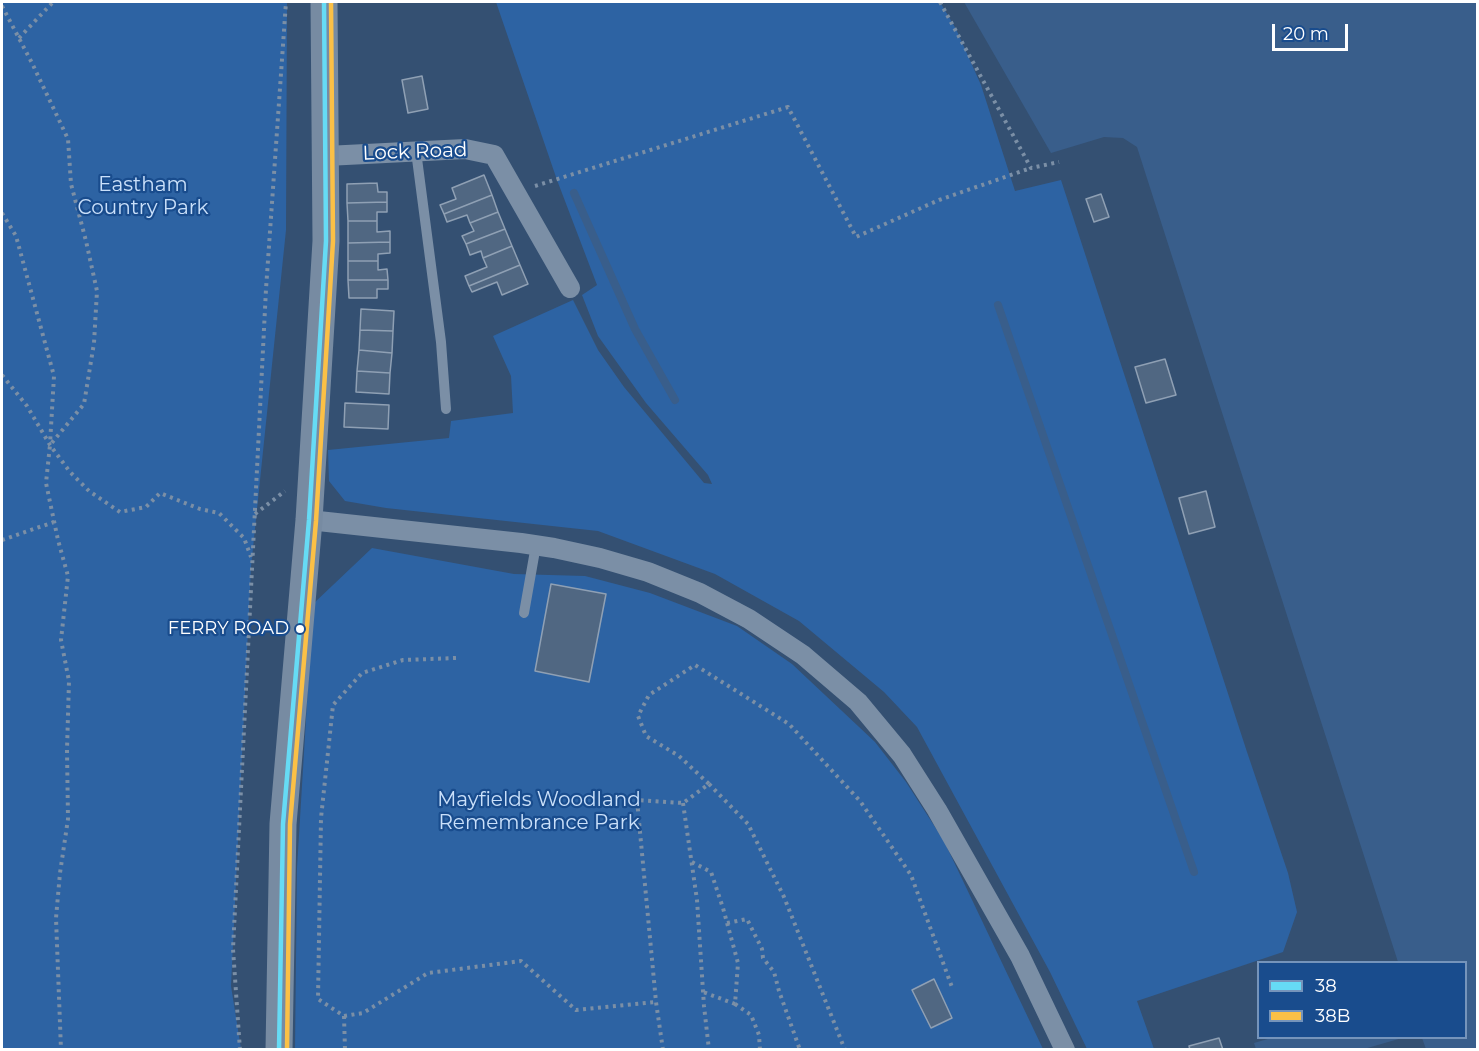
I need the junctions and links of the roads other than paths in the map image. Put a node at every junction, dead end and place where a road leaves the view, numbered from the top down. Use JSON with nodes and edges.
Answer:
{"nodes":[{"id":1,"x":324,"y":2,"type":"edge"},
{"id":2,"x":416,"y":151,"type":"junction"},
{"id":3,"x":326,"y":156,"type":"junction"},
{"id":4,"x":570,"y":288,"type":"dead end"},
{"id":5,"x":446,"y":409,"type":"dead end"},
{"id":6,"x":309,"y":520,"type":"junction"},
{"id":7,"x":536,"y":545,"type":"junction"},
{"id":8,"x":524,"y":613,"type":"dead end"},
{"id":9,"x":279,"y":1050,"type":"edge"},
{"id":10,"x":1065,"y":1050,"type":"edge"}],
"edges":[{"from":1,"to":3,"type":"street"},
{"from":2,"to":3,"type":"street","name":"Lock Road"},
{"from":2,"to":4,"type":"street","name":"Lock Road"},
{"from":2,"to":5,"type":"lane"},
{"from":3,"to":6,"type":"street"},
{"from":6,"to":7,"type":"street"},
{"from":6,"to":9,"type":"street"},
{"from":7,"to":8,"type":"lane"},
{"from":7,"to":10,"type":"street"}]}
